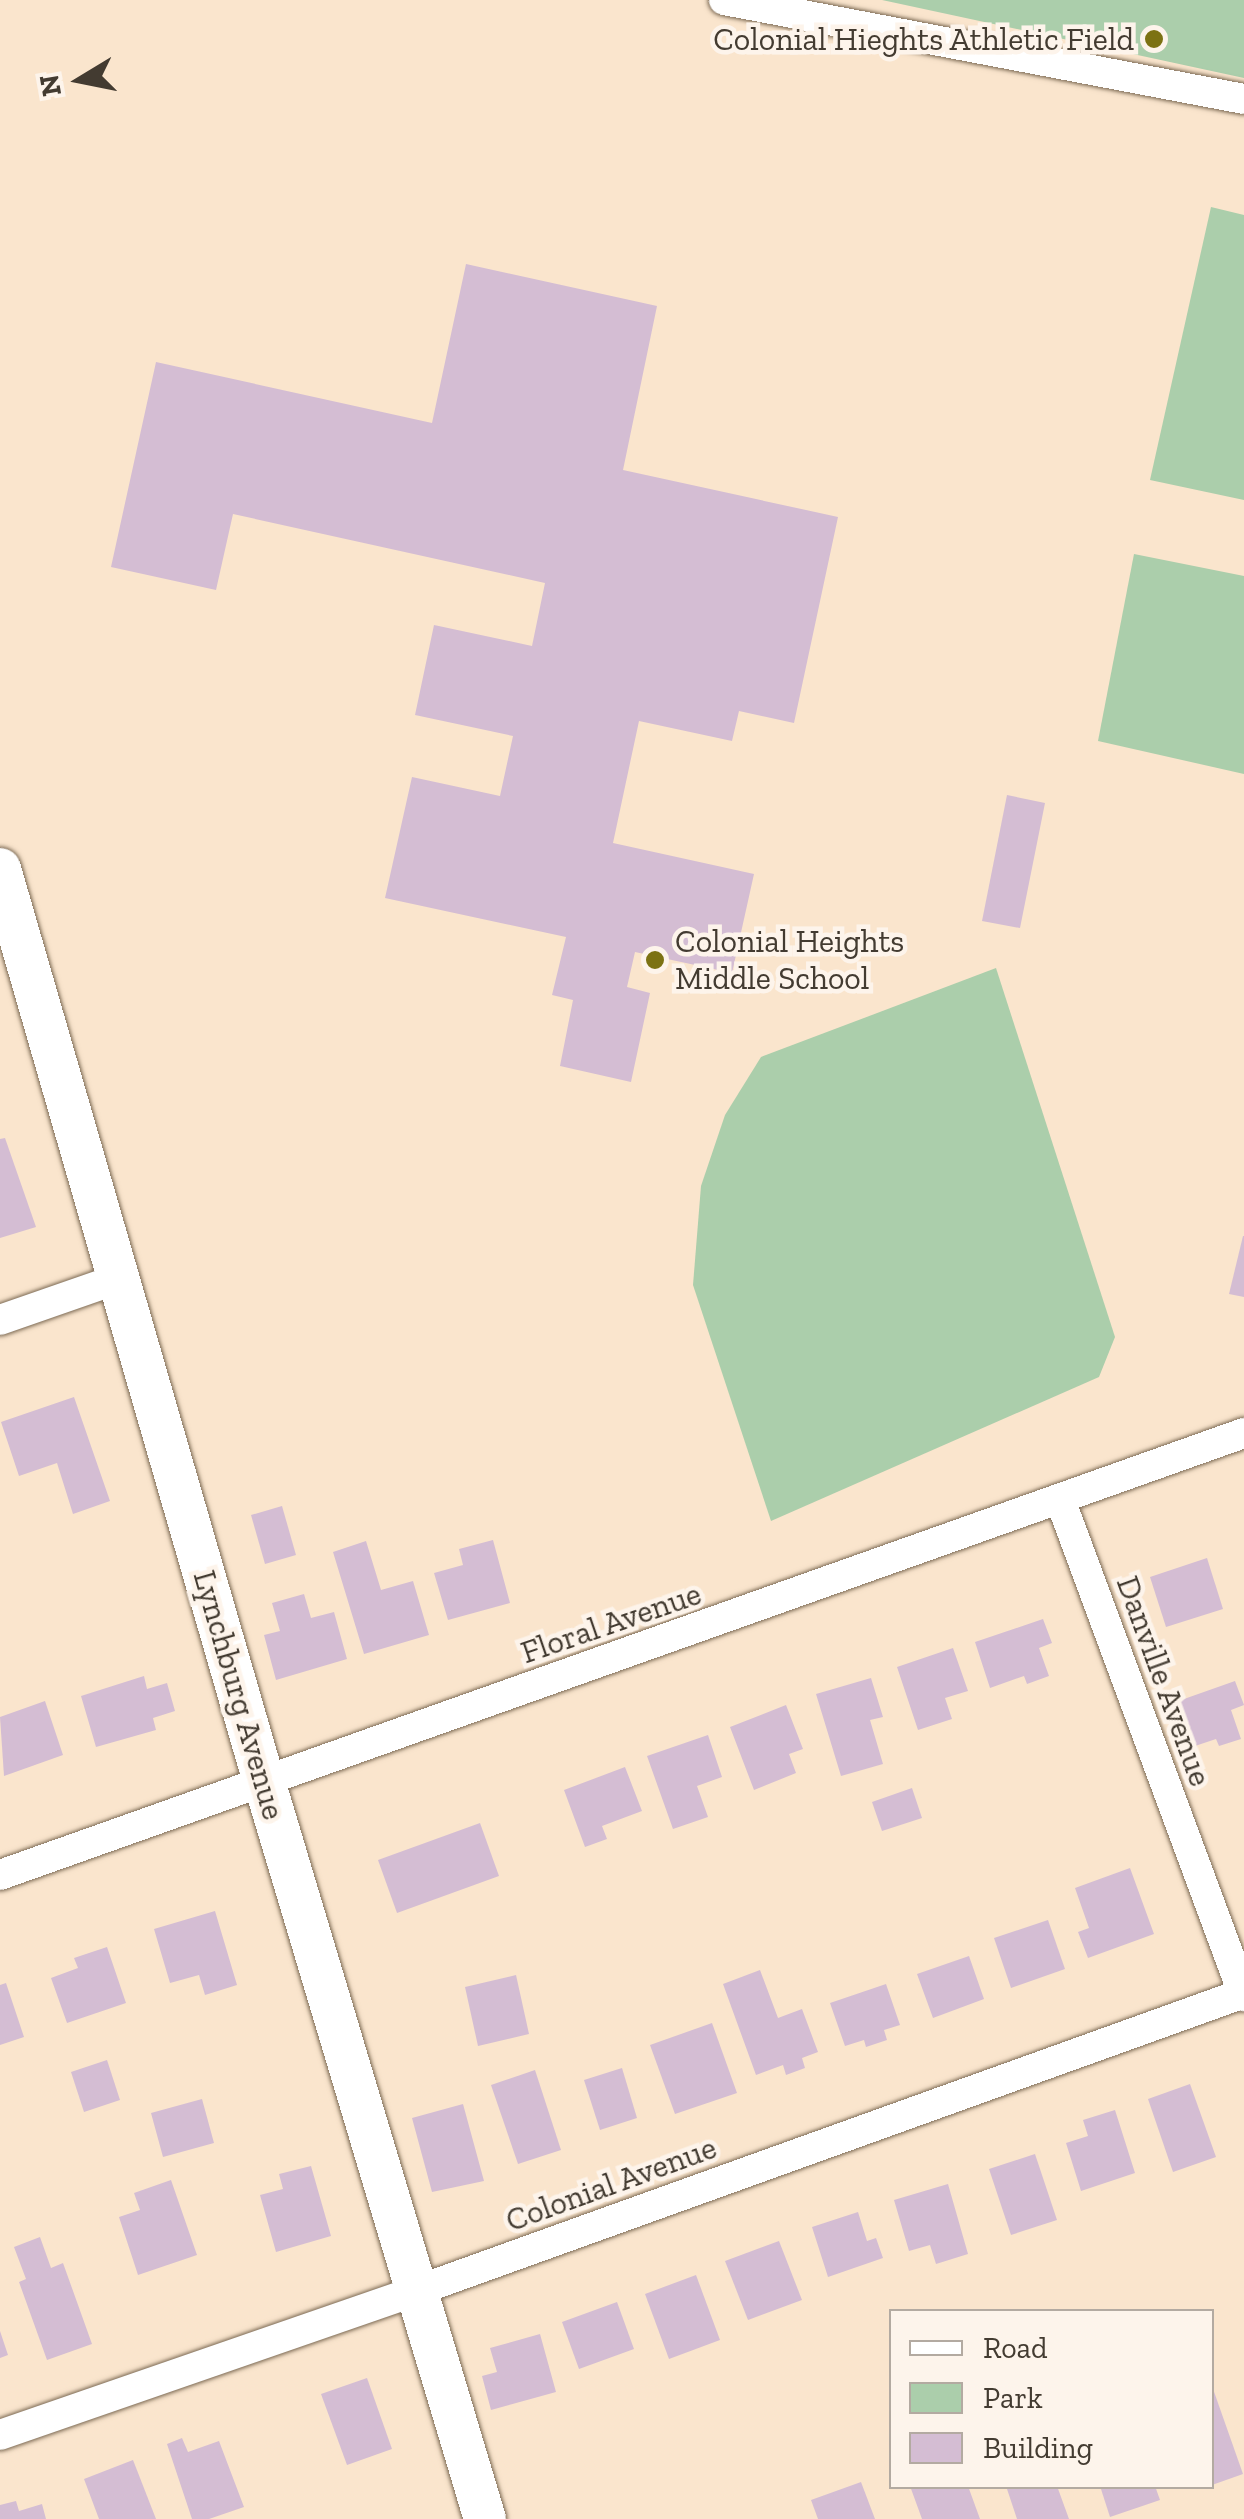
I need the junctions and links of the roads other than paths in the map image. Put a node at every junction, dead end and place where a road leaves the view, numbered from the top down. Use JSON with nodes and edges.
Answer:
{"nodes":[{"id":1,"x":724,"y":0,"type":"edge"},
{"id":2,"x":1244,"y":99,"type":"edge"},
{"id":3,"x":0,"y":869,"type":"edge"},
{"id":4,"x":118,"y":1279,"type":"junction"},
{"id":5,"x":0,"y":1320,"type":"edge"},
{"id":6,"x":1244,"y":1433,"type":"edge"},
{"id":7,"x":1061,"y":1502,"type":"junction"},
{"id":8,"x":264,"y":1782,"type":"junction"},
{"id":9,"x":0,"y":1875,"type":"edge"},
{"id":10,"x":1244,"y":1994,"type":"edge"},
{"id":11,"x":416,"y":2292,"type":"junction"},
{"id":12,"x":0,"y":2435,"type":"edge"},
{"id":13,"x":485,"y":2519,"type":"edge"}],
"edges":[{"from":1,"to":2,"type":"street"},
{"from":3,"to":4,"type":"street","name":"Lynchburg Avenue"},
{"from":4,"to":5,"type":"street"},
{"from":4,"to":8,"type":"street","name":"Lynchburg Avenue"},
{"from":6,"to":7,"type":"street","name":"Floral Avenue"},
{"from":7,"to":8,"type":"street","name":"Floral Avenue"},
{"from":7,"to":10,"type":"street","name":"Danville Avenue"},
{"from":8,"to":9,"type":"street","name":"Floral Avenue"},
{"from":8,"to":11,"type":"street","name":"Lynchburg Avenue"},
{"from":10,"to":11,"type":"street","name":"Colonial Avenue"},
{"from":11,"to":12,"type":"street","name":"Colonial Avenue"},
{"from":11,"to":13,"type":"street","name":"Lynchburg Avenue"}]}
